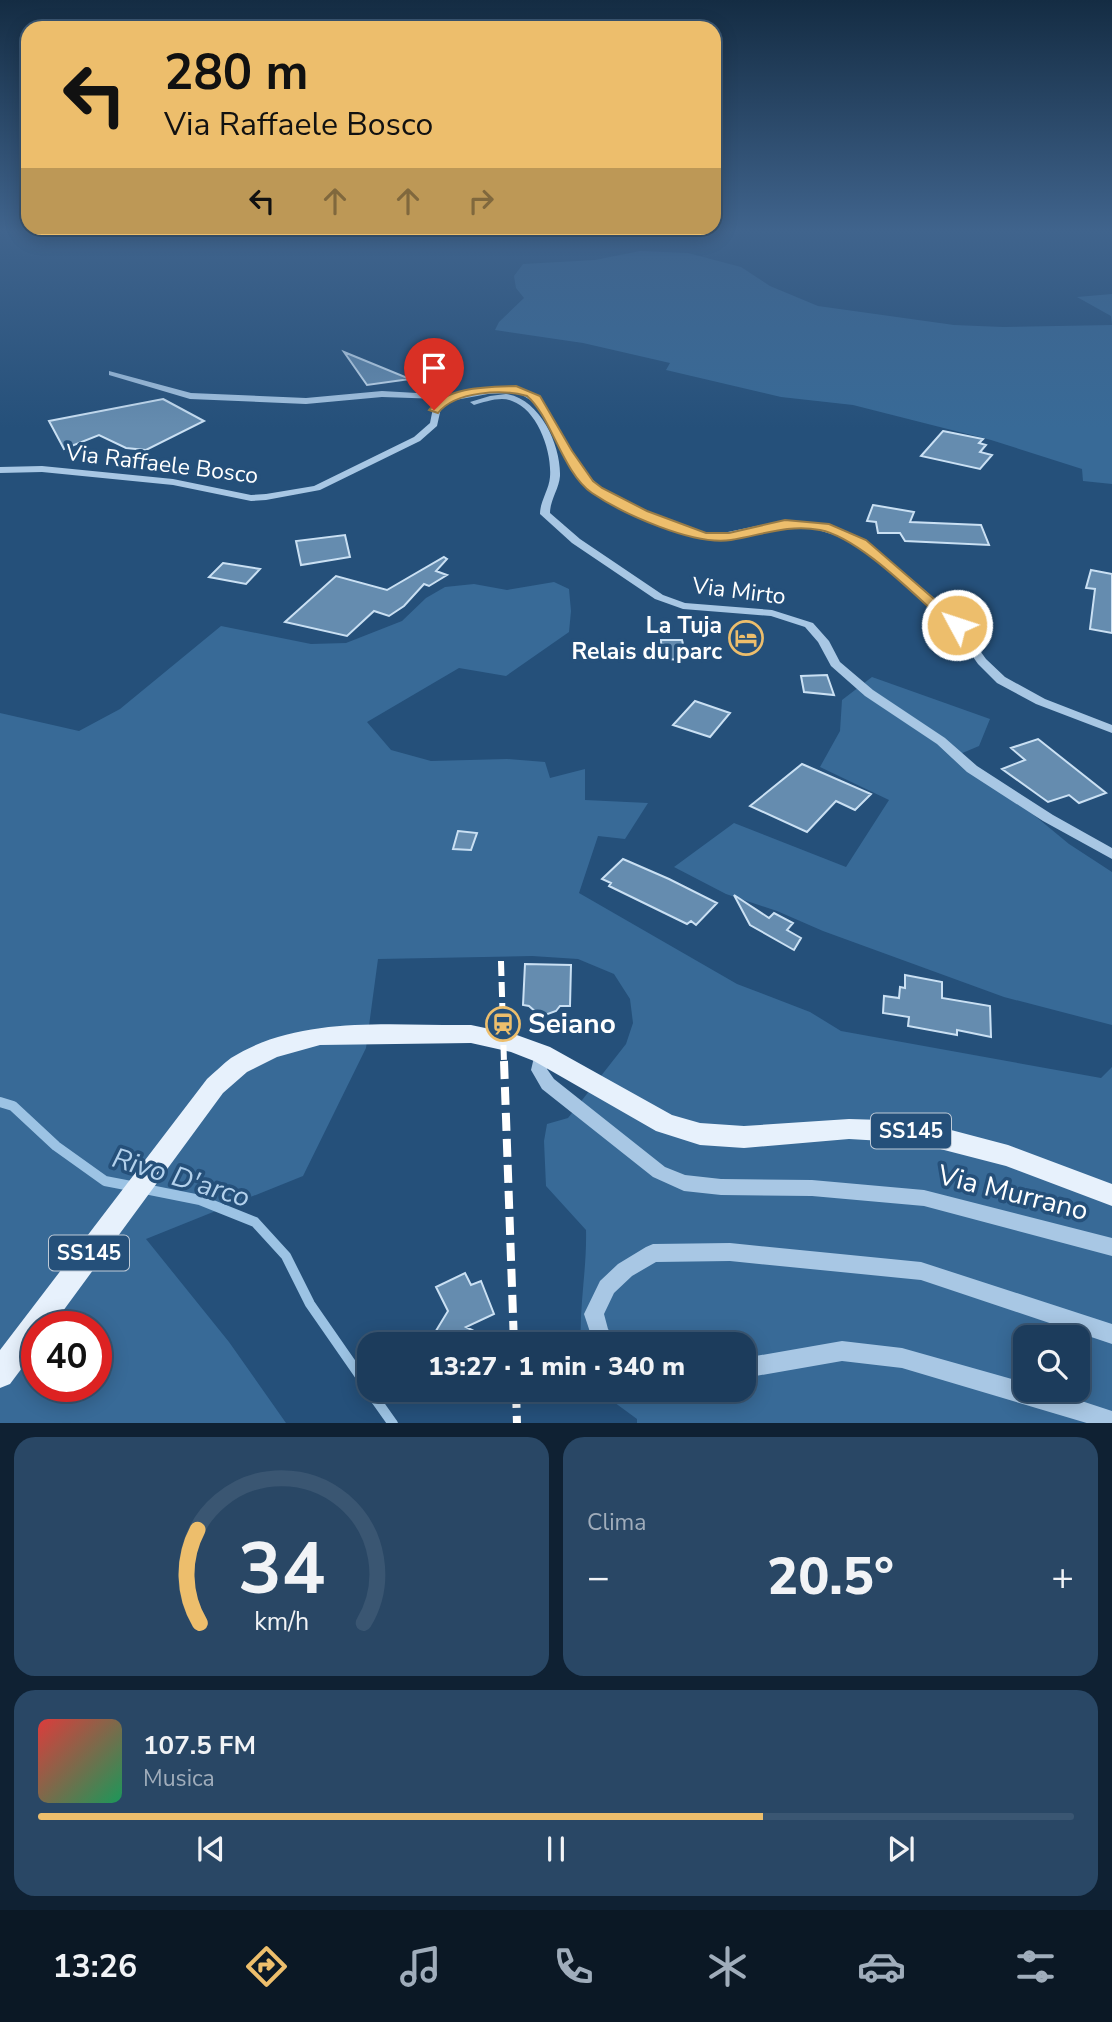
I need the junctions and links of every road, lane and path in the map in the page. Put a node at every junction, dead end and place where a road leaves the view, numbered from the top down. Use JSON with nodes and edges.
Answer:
{"nodes":[{"id":1,"x":112,"y":373,"type":"dead end"},
{"id":2,"x":454,"y":397,"type":"junction"},
{"id":3,"x":0,"y":470,"type":"edge"},
{"id":4,"x":1112,"y":729,"type":"edge"},
{"id":5,"x":1112,"y":854,"type":"edge"},
{"id":6,"x":542,"y":1054,"type":"junction"},
{"id":7,"x":1112,"y":1195,"type":"edge"},
{"id":8,"x":1112,"y":1247,"type":"edge"},
{"id":9,"x":599,"y":1332,"type":"edge"},
{"id":10,"x":1112,"y":1334,"type":"edge"},
{"id":11,"x":756,"y":1366,"type":"edge"},
{"id":12,"x":0,"y":1374,"type":"edge"},
{"id":13,"x":1112,"y":1421,"type":"edge"}],
"edges":[{"from":1,"to":2,"type":"street"},
{"from":2,"to":3,"type":"street","name":"Via Raffaele Bosco"},
{"from":2,"to":4,"type":"street"},
{"from":2,"to":5,"type":"street","name":"Via Mirto"},
{"from":6,"to":7,"type":"main road","number":"SS145"},
{"from":6,"to":8,"type":"street","name":"Via Murrano"},
{"from":6,"to":12,"type":"main road","number":"SS145"},
{"from":9,"to":10,"type":"street"},
{"from":11,"to":13,"type":"street"}]}
